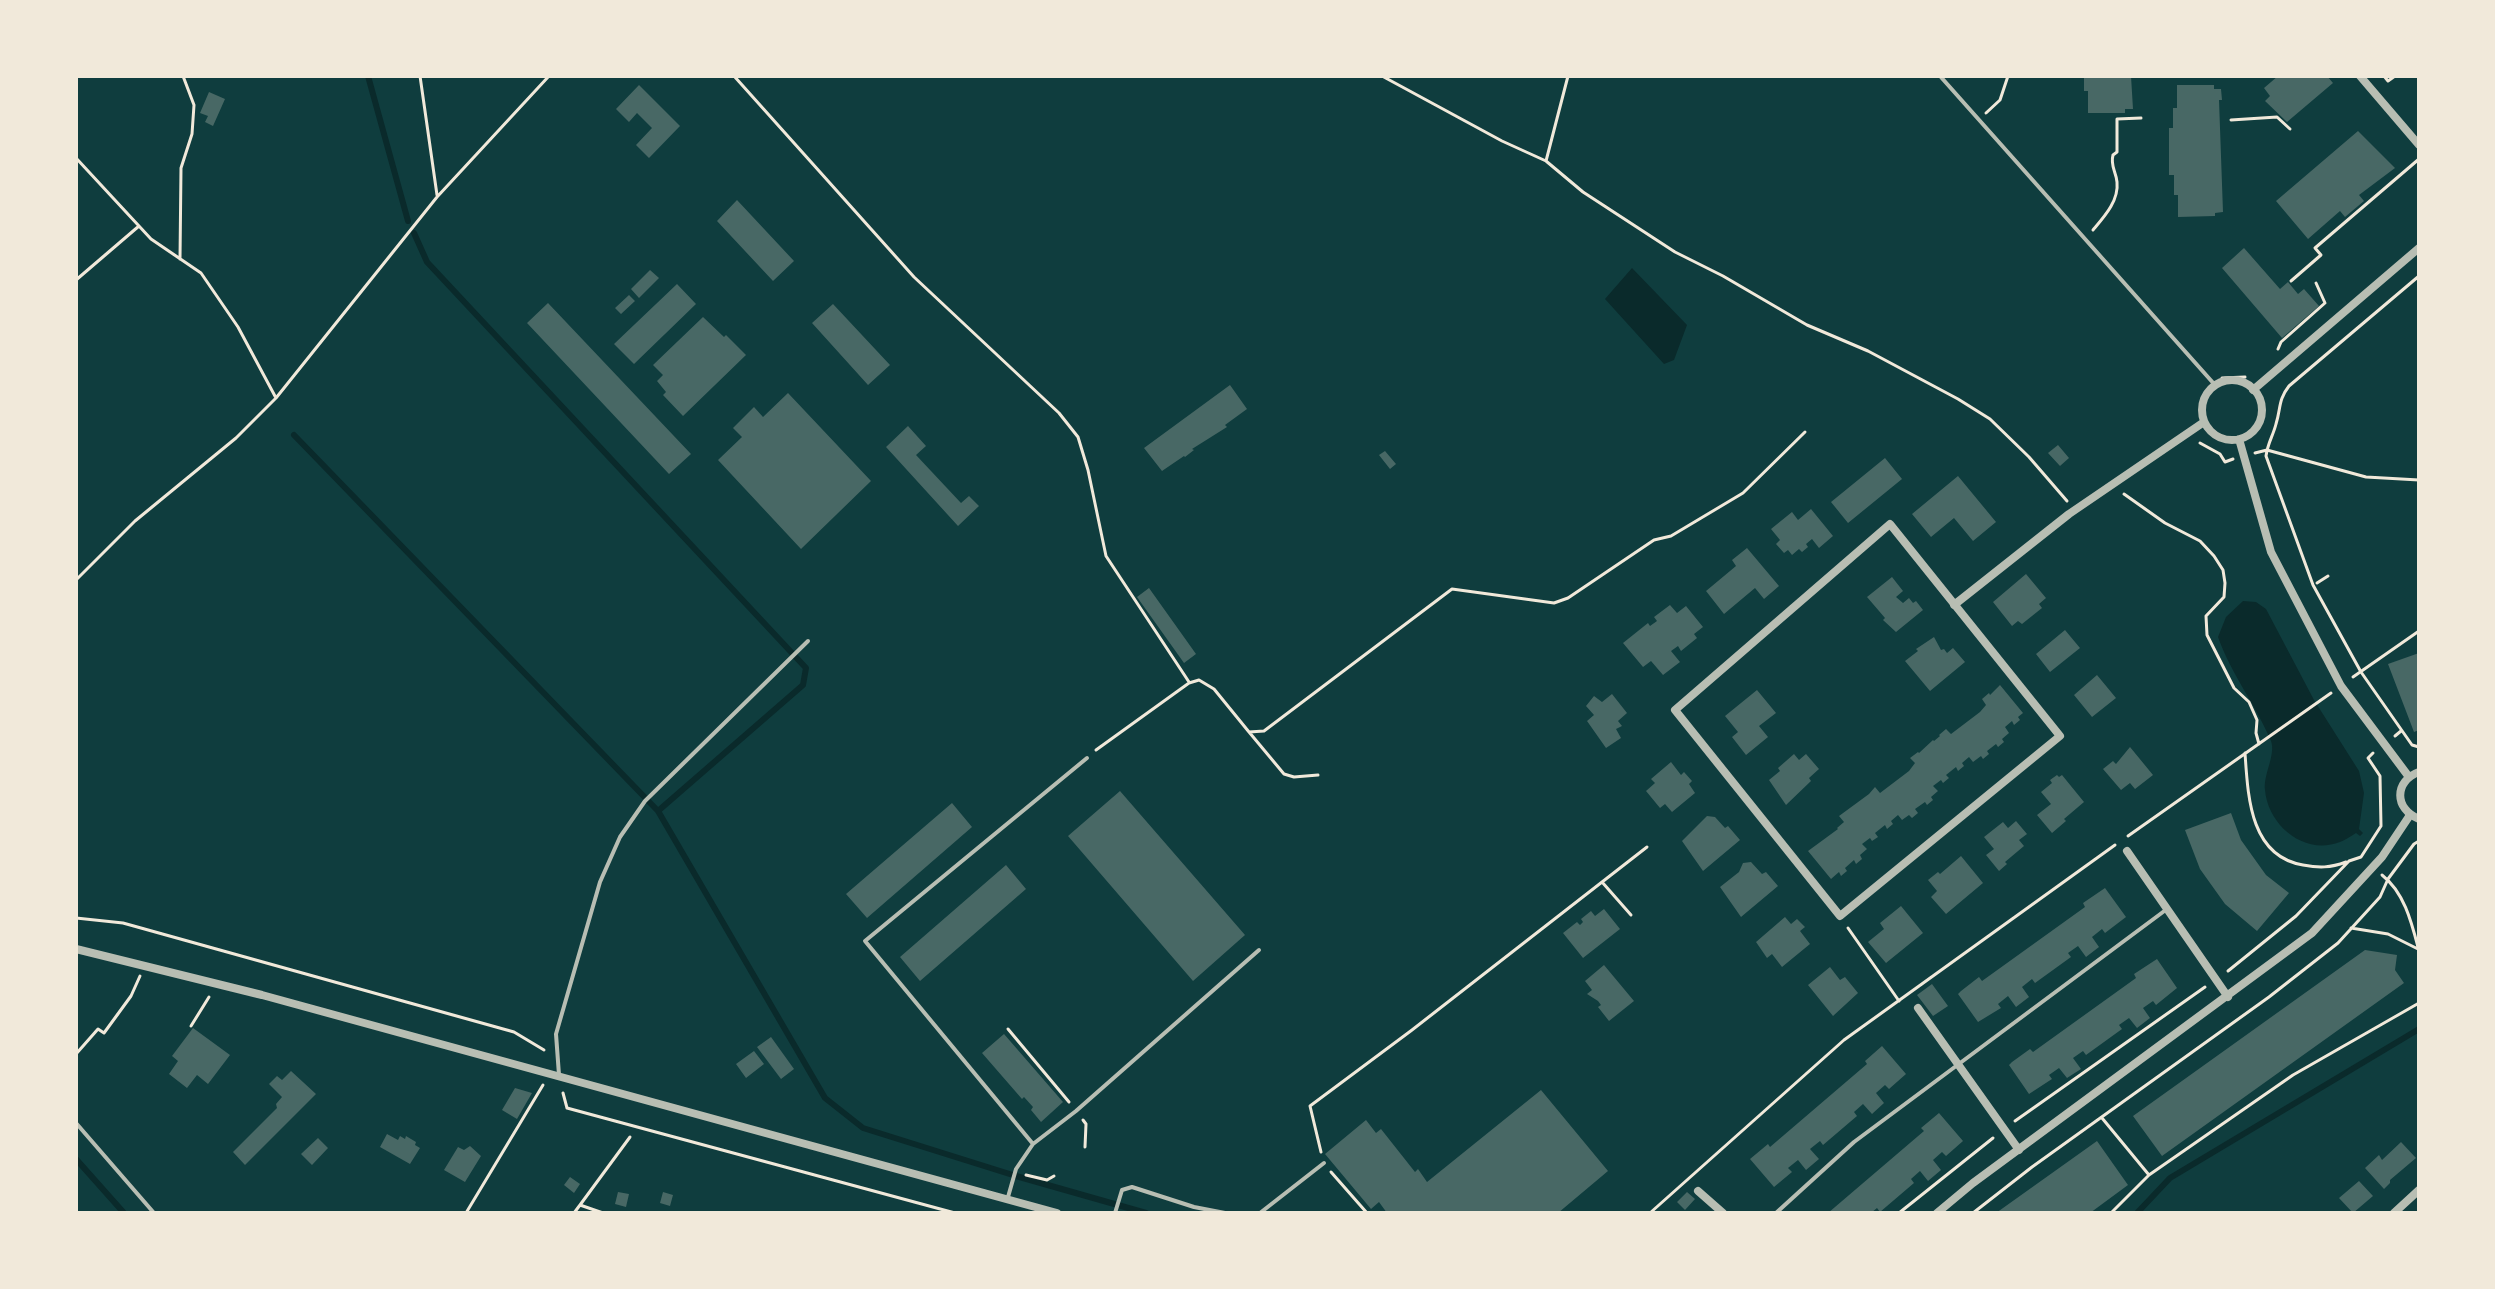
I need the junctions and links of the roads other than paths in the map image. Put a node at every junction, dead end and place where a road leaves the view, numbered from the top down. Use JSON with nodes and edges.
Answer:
{"nodes":[{"id":1,"x":1940,"y":76,"type":"edge"},
{"id":2,"x":2360,"y":76,"type":"edge"},
{"id":3,"x":2419,"y":145,"type":"edge"},
{"id":4,"x":2419,"y":248,"type":"edge"},
{"id":5,"x":2214,"y":384,"type":"junction"},
{"id":6,"x":2253,"y":390,"type":"junction"},
{"id":7,"x":2204,"y":422,"type":"junction"},
{"id":8,"x":2239,"y":439,"type":"junction"},
{"id":9,"x":1954,"y":605,"type":"junction"},
{"id":10,"x":808,"y":641,"type":"dead end"},
{"id":11,"x":1087,"y":758,"type":"road end"},
{"id":12,"x":2419,"y":772,"type":"edge"},
{"id":13,"x":2409,"y":777,"type":"junction"},
{"id":14,"x":2415,"y":817,"type":"edge"},
{"id":15,"x":2127,"y":851,"type":"dead end"},
{"id":16,"x":2167,"y":909,"type":"junction"},
{"id":17,"x":76,"y":949,"type":"edge"},
{"id":18,"x":1259,"y":950,"type":"dead end"},
{"id":19,"x":2228,"y":997,"type":"junction"},
{"id":20,"x":1918,"y":1008,"type":"dead end"},
{"id":21,"x":1958,"y":1064,"type":"junction"},
{"id":22,"x":559,"y":1078,"type":"junction"},
{"id":23,"x":76,"y":1123,"type":"edge"},
{"id":24,"x":1033,"y":1144,"type":"junction"},
{"id":25,"x":2019,"y":1150,"type":"junction"},
{"id":26,"x":1324,"y":1163,"type":"road end"},
{"id":27,"x":2419,"y":1190,"type":"edge"},
{"id":28,"x":1698,"y":1191,"type":"dead end"},
{"id":29,"x":1007,"y":1200,"type":"junction"},
{"id":30,"x":154,"y":1213,"type":"edge"},
{"id":31,"x":1057,"y":1213,"type":"edge"},
{"id":32,"x":1115,"y":1213,"type":"edge"},
{"id":33,"x":1225,"y":1213,"type":"edge"},
{"id":34,"x":1260,"y":1213,"type":"edge"},
{"id":35,"x":1723,"y":1213,"type":"edge"},
{"id":36,"x":1776,"y":1213,"type":"edge"},
{"id":37,"x":1937,"y":1213,"type":"edge"},
{"id":38,"x":2394,"y":1213,"type":"edge"}],
"edges":[{"from":1,"to":5,"type":"lane"},
{"from":2,"to":3,"type":"street"},
{"from":4,"to":6,"type":"street"},
{"from":5,"to":6,"type":"street"},
{"from":5,"to":7,"type":"street"},
{"from":6,"to":8,"type":"street"},
{"from":7,"to":8,"type":"street"},
{"from":7,"to":9,"type":"street"},
{"from":8,"to":13,"type":"street"},
{"from":9,"to":9,"type":"street"},
{"from":10,"to":22,"type":"lane"},
{"from":11,"to":24,"type":"lane"},
{"from":12,"to":13,"type":"street"},
{"from":13,"to":14,"type":"street"},
{"from":14,"to":19,"type":"street"},
{"from":15,"to":16,"type":"street"},
{"from":16,"to":19,"type":"street"},
{"from":16,"to":21,"type":"lane"},
{"from":17,"to":22,"type":"street"},
{"from":18,"to":24,"type":"lane"},
{"from":19,"to":25,"type":"street"},
{"from":20,"to":21,"type":"street"},
{"from":21,"to":25,"type":"street"},
{"from":21,"to":36,"type":"lane"},
{"from":22,"to":29,"type":"street"},
{"from":23,"to":30,"type":"lane"},
{"from":24,"to":29,"type":"lane"},
{"from":25,"to":37,"type":"street"},
{"from":26,"to":34,"type":"lane"},
{"from":27,"to":38,"type":"street"},
{"from":28,"to":35,"type":"street"},
{"from":29,"to":31,"type":"street"},
{"from":32,"to":33,"type":"lane"}]}
